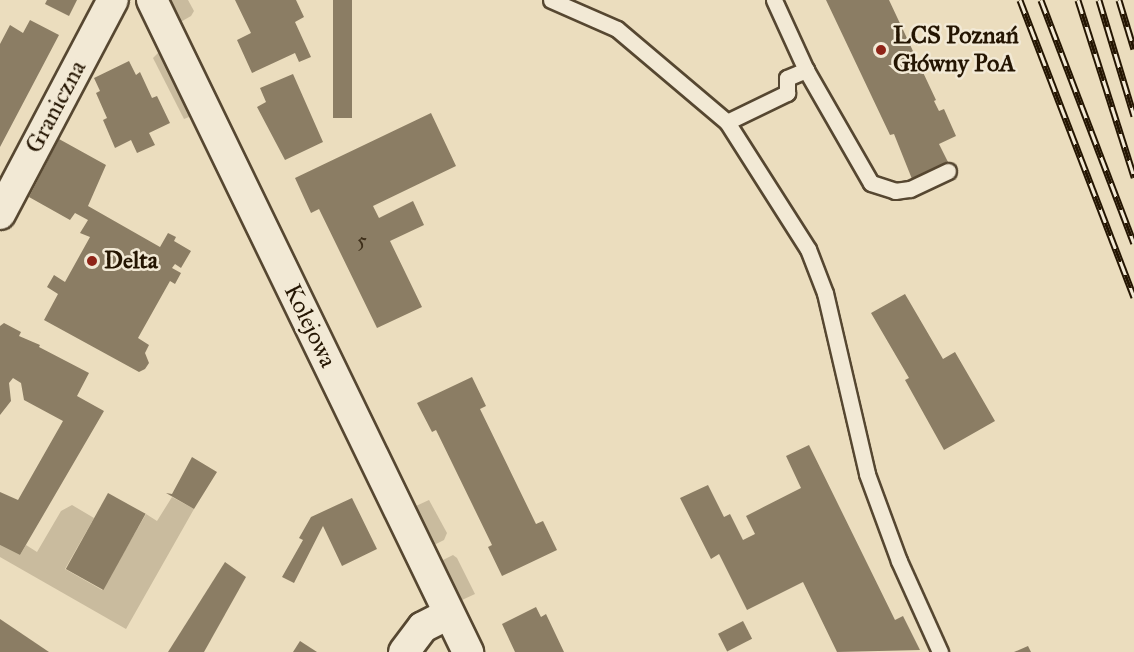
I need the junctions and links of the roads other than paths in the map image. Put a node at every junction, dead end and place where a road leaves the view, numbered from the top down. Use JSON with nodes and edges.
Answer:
{"nodes":[{"id":1,"x":113,"y":0,"type":"edge"},
{"id":2,"x":152,"y":0,"type":"edge"},
{"id":3,"x":551,"y":0,"type":"edge"},
{"id":4,"x":774,"y":0,"type":"edge"},
{"id":5,"x":806,"y":70,"type":"junction"},
{"id":6,"x":727,"y":122,"type":"junction"},
{"id":7,"x":948,"y":171,"type":"dead end"},
{"id":8,"x":0,"y":214,"type":"edge"},
{"id":9,"x":448,"y":614,"type":"junction"},
{"id":10,"x":404,"y":652,"type":"edge"},
{"id":11,"x":468,"y":652,"type":"edge"},
{"id":12,"x":940,"y":652,"type":"edge"}],
"edges":[{"from":1,"to":8,"type":"street","name":"Graniczna"},
{"from":2,"to":9,"type":"street","name":"Kolejowa"},
{"from":3,"to":6,"type":"lane"},
{"from":4,"to":5,"type":"lane"},
{"from":5,"to":6,"type":"lane"},
{"from":5,"to":7,"type":"lane"},
{"from":6,"to":12,"type":"lane"},
{"from":9,"to":10,"type":"street"},
{"from":9,"to":11,"type":"street","name":"Kolejowa"}]}
